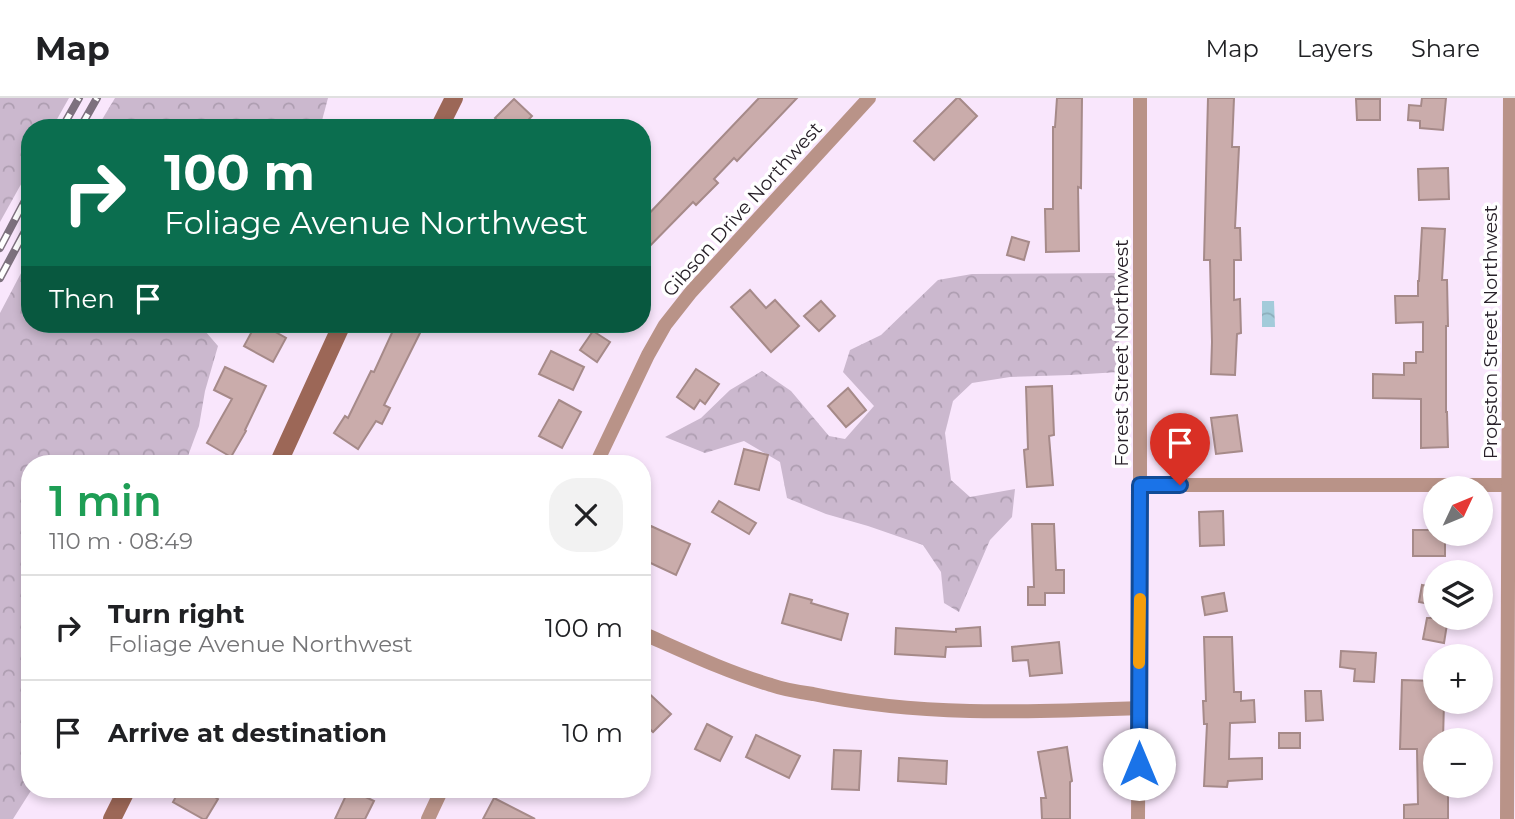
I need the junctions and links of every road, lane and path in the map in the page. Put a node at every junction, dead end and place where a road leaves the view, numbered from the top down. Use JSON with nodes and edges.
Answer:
{"nodes":[{"id":1,"x":454,"y":98,"type":"edge"},
{"id":2,"x":869,"y":98,"type":"edge"},
{"id":3,"x":1140,"y":98,"type":"edge"},
{"id":4,"x":1510,"y":98,"type":"edge"},
{"id":5,"x":444,"y":119,"type":"edge"},
{"id":6,"x":338,"y":333,"type":"edge"},
{"id":7,"x":284,"y":455,"type":"edge"},
{"id":8,"x":600,"y":455,"type":"edge"},
{"id":9,"x":1140,"y":485,"type":"junction"},
{"id":10,"x":1512,"y":485,"type":"edge"},
{"id":11,"x":651,"y":638,"type":"edge"},
{"id":12,"x":1139,"y":708,"type":"junction"},
{"id":13,"x":122,"y":798,"type":"edge"},
{"id":14,"x":438,"y":798,"type":"edge"},
{"id":15,"x":112,"y":819,"type":"edge"},
{"id":16,"x":428,"y":819,"type":"edge"},
{"id":17,"x":1138,"y":819,"type":"edge"},
{"id":18,"x":1507,"y":819,"type":"edge"}],
"edges":[{"from":1,"to":5,"type":"street"},
{"from":2,"to":8,"type":"street","name":"Gibson Drive Northwest"},
{"from":3,"to":9,"type":"street","name":"Forest Street Northwest"},
{"from":4,"to":10,"type":"street","name":"Propston Street Northwest"},
{"from":6,"to":7,"type":"street"},
{"from":9,"to":10,"type":"street"},
{"from":9,"to":12,"type":"street","name":"Forest Street Northwest"},
{"from":10,"to":18,"type":"street","name":"Propston Street Northwest"},
{"from":11,"to":12,"type":"street"},
{"from":12,"to":17,"type":"street","name":"Forest Street Northwest"},
{"from":13,"to":15,"type":"street"},
{"from":14,"to":16,"type":"street"}]}
